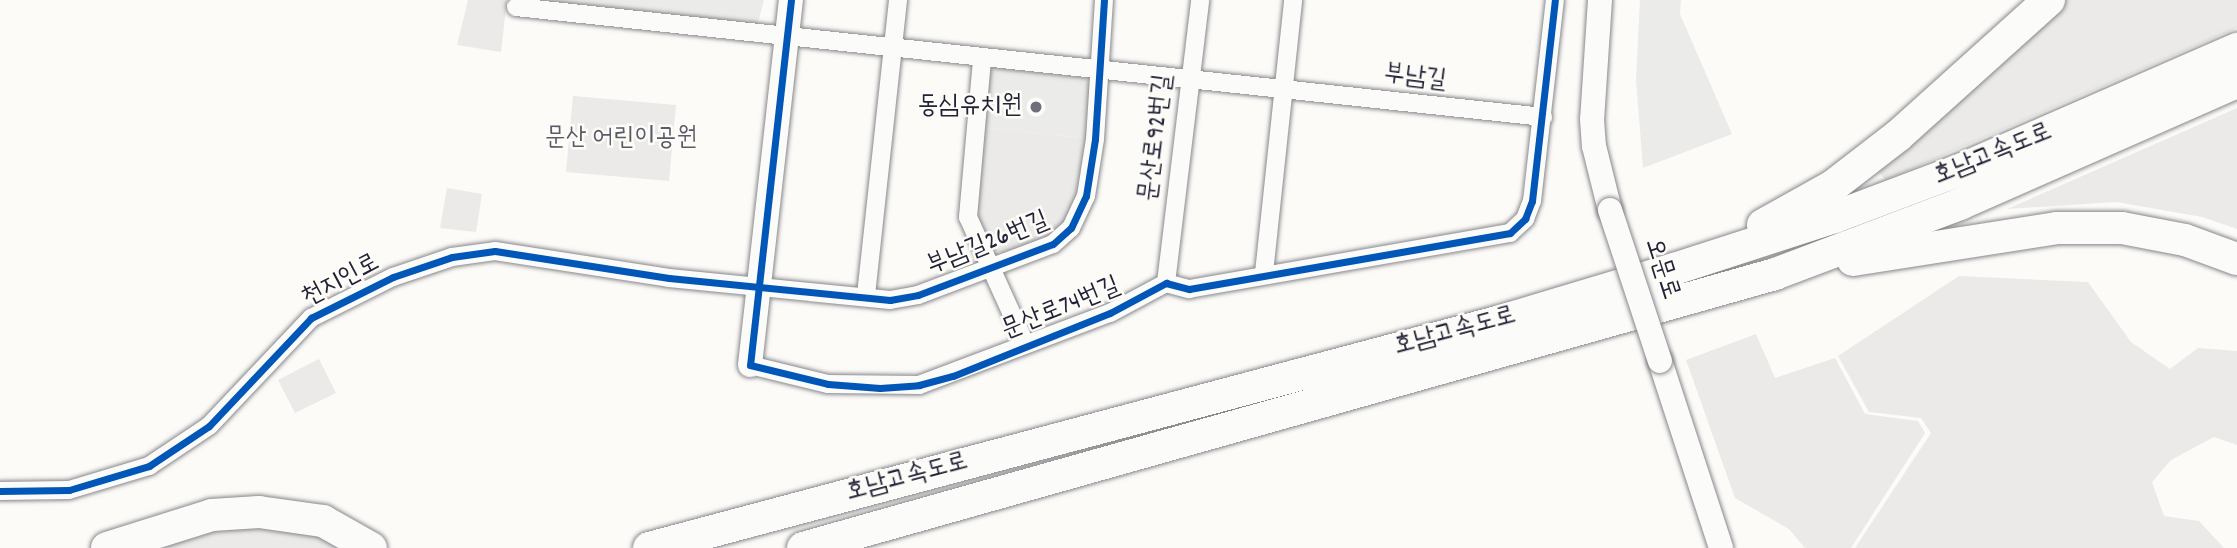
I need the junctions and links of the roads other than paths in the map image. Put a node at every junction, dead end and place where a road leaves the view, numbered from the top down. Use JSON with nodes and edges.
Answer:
{"nodes":[{"id":1,"x":790,"y":0,"type":"edge"},
{"id":2,"x":898,"y":0,"type":"edge"},
{"id":3,"x":1104,"y":0,"type":"edge"},
{"id":4,"x":1199,"y":0,"type":"edge"},
{"id":5,"x":1555,"y":0,"type":"edge"},
{"id":6,"x":1600,"y":0,"type":"edge"},
{"id":7,"x":2049,"y":0,"type":"edge"},
{"id":8,"x":1292,"y":6,"type":"edge"},
{"id":9,"x":516,"y":7,"type":"dead end"},
{"id":10,"x":787,"y":39,"type":"junction"},
{"id":11,"x":892,"y":48,"type":"junction"},
{"id":12,"x":2237,"y":49,"type":"edge"},
{"id":13,"x":982,"y":60,"type":"junction"},
{"id":14,"x":1099,"y":70,"type":"junction"},
{"id":15,"x":1191,"y":79,"type":"junction"},
{"id":16,"x":2237,"y":82,"type":"edge"},
{"id":17,"x":1281,"y":89,"type":"junction"},
{"id":18,"x":1543,"y":117,"type":"junction"},
{"id":19,"x":2237,"y":259,"type":"edge"},
{"id":20,"x":990,"y":265,"type":"junction"},
{"id":21,"x":1674,"y":269,"type":"junction"},
{"id":22,"x":1264,"y":273,"type":"junction"},
{"id":23,"x":1775,"y":274,"type":"junction"},
{"id":24,"x":1166,"y":283,"type":"junction"},
{"id":25,"x":757,"y":285,"type":"junction"},
{"id":26,"x":866,"y":295,"type":"junction"},
{"id":27,"x":1025,"y":343,"type":"junction"},
{"id":28,"x":750,"y":365,"type":"joint"},
{"id":29,"x":0,"y":491,"type":"edge"},
{"id":30,"x":107,"y":548,"type":"edge"},
{"id":31,"x":371,"y":548,"type":"edge"},
{"id":32,"x":649,"y":548,"type":"edge"},
{"id":33,"x":803,"y":548,"type":"edge"},
{"id":34,"x":1721,"y":548,"type":"edge"}],
"edges":[{"from":1,"to":10,"type":"main road","name":"문산로74번길"},
{"from":2,"to":11,"type":"street"},
{"from":3,"to":14,"type":"street"},
{"from":4,"to":15,"type":"street","name":"문산로92번길"},
{"from":5,"to":18,"type":"street"},
{"from":6,"to":34,"type":"main road","name":"오문로","bridge":true},
{"from":7,"to":21,"type":"highway"},
{"from":8,"to":17,"type":"street"},
{"from":9,"to":10,"type":"street","name":"부남길"},
{"from":10,"to":11,"type":"street","name":"부남길"},
{"from":10,"to":25,"type":"main road","name":"문산로74번길"},
{"from":11,"to":13,"type":"street","name":"부남길"},
{"from":11,"to":26,"type":"street"},
{"from":12,"to":21,"type":"highway","name":"호남고속도로"},
{"from":13,"to":14,"type":"street","name":"부남길"},
{"from":13,"to":20,"type":"street"},
{"from":14,"to":15,"type":"street","name":"부남길"},
{"from":14,"to":20,"type":"street","name":"부남길26번길"},
{"from":15,"to":17,"type":"street","name":"부남길"},
{"from":15,"to":24,"type":"street","name":"문산로92번길"},
{"from":16,"to":23,"type":"highway","name":"호남고속도로"},
{"from":17,"to":18,"type":"street","name":"부남길"},
{"from":17,"to":22,"type":"street"},
{"from":18,"to":22,"type":"street"},
{"from":19,"to":23,"type":"highway"},
{"from":20,"to":26,"type":"street","name":"부남길26번길"},
{"from":20,"to":27,"type":"street","name":"부남길26번길"},
{"from":21,"to":32,"type":"highway","name":"호남고속도로"},
{"from":22,"to":24,"type":"street"},
{"from":23,"to":33,"type":"highway","name":"호남고속도로"},
{"from":24,"to":27,"type":"street","name":"문산로74번길"},
{"from":25,"to":26,"type":"street","name":"부남길26번길"},
{"from":25,"to":28,"type":"main road","name":"문산로74번길"},
{"from":25,"to":29,"type":"street","name":"천지인로"},
{"from":27,"to":28,"type":"street","name":"문산로74번길"},
{"from":30,"to":31,"type":"highway"}]}
